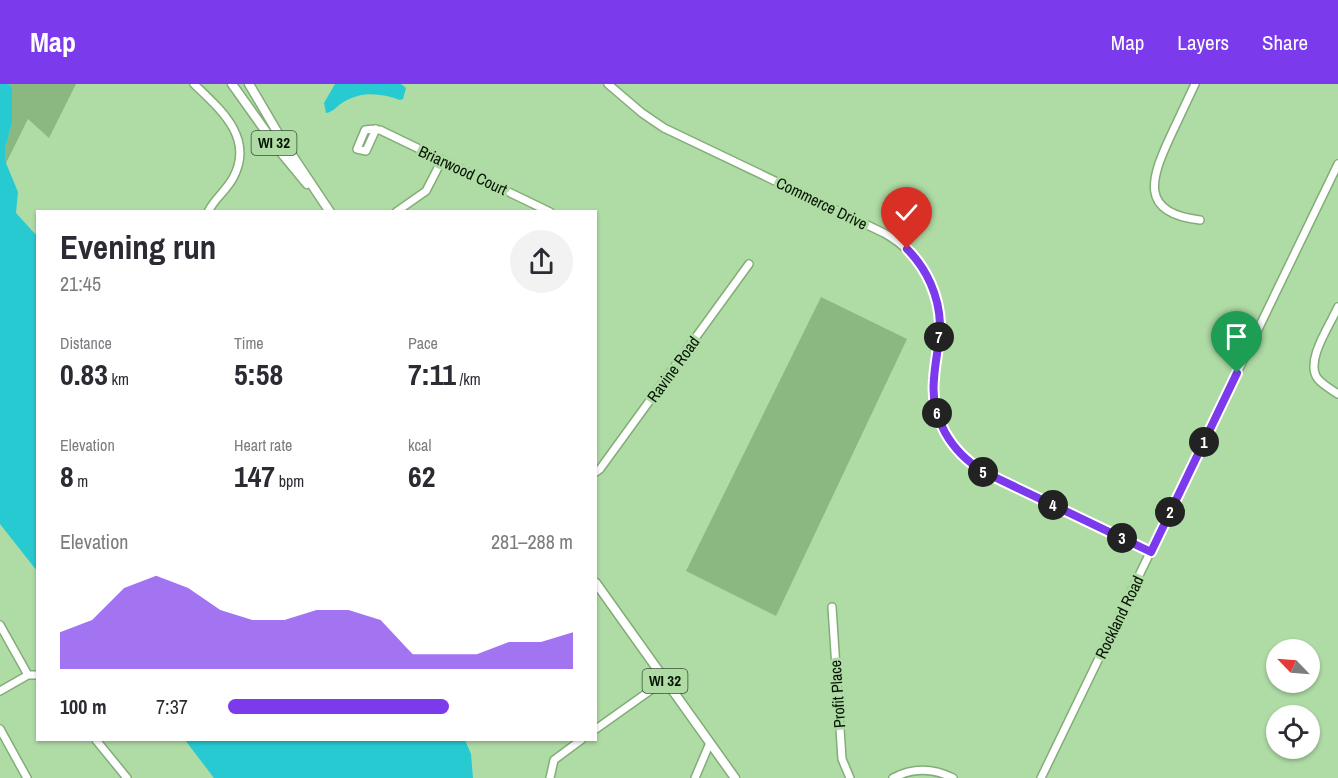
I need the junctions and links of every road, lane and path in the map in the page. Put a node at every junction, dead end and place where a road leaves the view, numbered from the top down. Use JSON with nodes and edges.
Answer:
{"nodes":[{"id":1,"x":194,"y":84,"type":"edge"},
{"id":2,"x":232,"y":84,"type":"edge"},
{"id":3,"x":249,"y":84,"type":"edge"},
{"id":4,"x":608,"y":84,"type":"edge"},
{"id":5,"x":1195,"y":84,"type":"edge"},
{"id":6,"x":376,"y":129,"type":"dead end"},
{"id":7,"x":442,"y":160,"type":"junction"},
{"id":8,"x":1338,"y":164,"type":"edge"},
{"id":9,"x":320,"y":198,"type":"junction"},
{"id":10,"x":209,"y":210,"type":"edge"},
{"id":11,"x":329,"y":210,"type":"edge"},
{"id":12,"x":400,"y":210,"type":"edge"},
{"id":13,"x":546,"y":210,"type":"edge"},
{"id":14,"x":1200,"y":220,"type":"dead end"},
{"id":15,"x":749,"y":264,"type":"dead end"},
{"id":16,"x":1338,"y":308,"type":"edge"},
{"id":17,"x":1338,"y":394,"type":"edge"},
{"id":18,"x":597,"y":471,"type":"edge"},
{"id":19,"x":1151,"y":552,"type":"junction"},
{"id":20,"x":597,"y":584,"type":"edge"},
{"id":21,"x":832,"y":607,"type":"dead end"},
{"id":22,"x":0,"y":625,"type":"edge"},
{"id":23,"x":28,"y":675,"type":"junction"},
{"id":24,"x":36,"y":675,"type":"edge"},
{"id":25,"x":665,"y":680,"type":"junction"},
{"id":26,"x":0,"y":691,"type":"edge"},
{"id":27,"x":597,"y":728,"type":"edge"},
{"id":28,"x":1,"y":731,"type":"edge"},
{"id":29,"x":97,"y":741,"type":"edge"},
{"id":30,"x":580,"y":741,"type":"edge"},
{"id":31,"x":709,"y":745,"type":"junction"},
{"id":32,"x":27,"y":778,"type":"edge"},
{"id":33,"x":127,"y":778,"type":"edge"},
{"id":34,"x":550,"y":778,"type":"edge"},
{"id":35,"x":695,"y":778,"type":"edge"},
{"id":36,"x":735,"y":778,"type":"edge"},
{"id":37,"x":850,"y":778,"type":"edge"},
{"id":38,"x":893,"y":778,"type":"edge"},
{"id":39,"x":953,"y":778,"type":"edge"},
{"id":40,"x":1041,"y":778,"type":"edge"}],
"edges":[{"from":1,"to":10,"type":"street"},
{"from":2,"to":9,"type":"main road","number":"WI 32"},
{"from":3,"to":9,"type":"main road","number":"WI 32"},
{"from":4,"to":19,"type":"street","name":"Commerce Drive"},
{"from":5,"to":14,"type":"street"},
{"from":6,"to":7,"type":"street","name":"Briarwood Court"},
{"from":7,"to":12,"type":"street"},
{"from":7,"to":13,"type":"street","name":"Briarwood Court"},
{"from":8,"to":19,"type":"street","name":"Rockland Road"},
{"from":9,"to":11,"type":"main road","number":"WI 32"},
{"from":15,"to":18,"type":"street","name":"Ravine Road"},
{"from":16,"to":17,"type":"street"},
{"from":19,"to":40,"type":"street","name":"Rockland Road"},
{"from":20,"to":25,"type":"main road","number":"WI 32"},
{"from":21,"to":37,"type":"street","name":"Profit Place"},
{"from":22,"to":23,"type":"street"},
{"from":23,"to":24,"type":"street"},
{"from":23,"to":26,"type":"street"},
{"from":25,"to":27,"type":"street"},
{"from":25,"to":31,"type":"main road","number":"WI 32"},
{"from":28,"to":32,"type":"street"},
{"from":29,"to":33,"type":"street"},
{"from":30,"to":34,"type":"street"},
{"from":31,"to":35,"type":"street"},
{"from":31,"to":36,"type":"main road","number":"WI 32"},
{"from":38,"to":39,"type":"street"}]}
